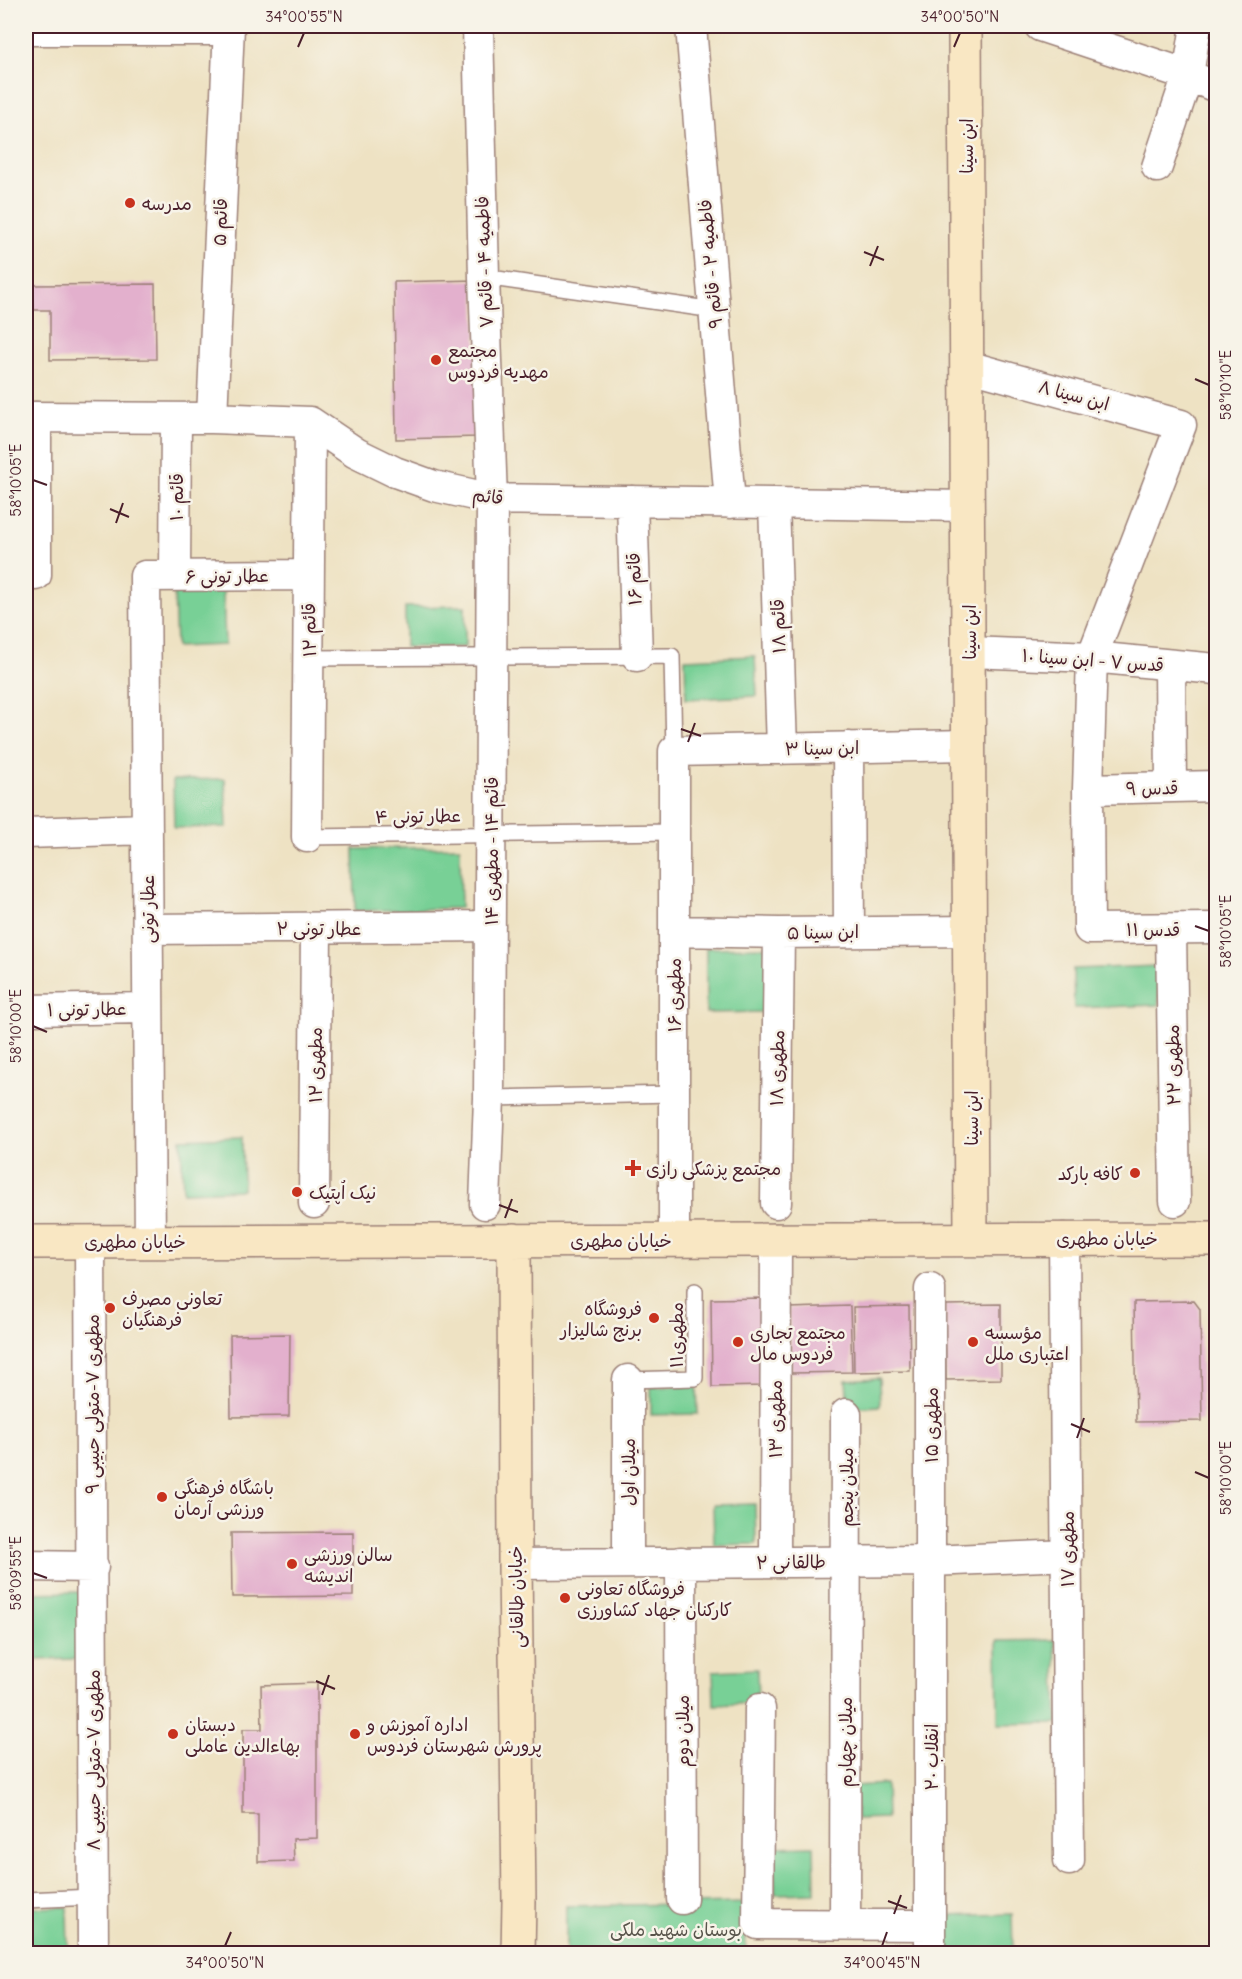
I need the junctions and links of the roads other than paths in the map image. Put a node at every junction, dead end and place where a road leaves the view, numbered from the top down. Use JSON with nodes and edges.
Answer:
{"nodes":[{"id":1,"x":478,"y":26,"type":"edge"},
{"id":2,"x":691,"y":26,"type":"edge"},
{"id":3,"x":965,"y":26,"type":"edge"},
{"id":4,"x":1040,"y":26,"type":"edge"},
{"id":5,"x":1196,"y":26,"type":"edge"},
{"id":6,"x":228,"y":28,"type":"edge"},
{"id":7,"x":26,"y":30,"type":"edge"},
{"id":8,"x":1188,"y":75,"type":"junction"},
{"id":9,"x":1216,"y":87,"type":"edge"},
{"id":10,"x":1157,"y":167,"type":"dead end"},
{"id":11,"x":484,"y":277,"type":"junction"},
{"id":12,"x":714,"y":310,"type":"junction"},
{"id":13,"x":967,"y":366,"type":"junction"},
{"id":14,"x":31,"y":417,"type":"edge"},
{"id":15,"x":176,"y":418,"type":"junction"},
{"id":16,"x":212,"y":418,"type":"junction"},
{"id":17,"x":310,"y":422,"type":"junction"},
{"id":18,"x":492,"y":499,"type":"junction"},
{"id":19,"x":632,"y":501,"type":"junction"},
{"id":20,"x":730,"y":503,"type":"junction"},
{"id":21,"x":774,"y":503,"type":"junction"},
{"id":22,"x":968,"y":506,"type":"junction"},
{"id":23,"x":36,"y":575,"type":"dead end"},
{"id":24,"x":308,"y":575,"type":"junction"},
{"id":25,"x":145,"y":576,"type":"joint"},
{"id":26,"x":175,"y":576,"type":"junction"},
{"id":27,"x":969,"y":652,"type":"junction"},
{"id":28,"x":637,"y":656,"type":"junction"},
{"id":29,"x":491,"y":657,"type":"junction"},
{"id":30,"x":1092,"y":657,"type":"junction"},
{"id":31,"x":309,"y":658,"type":"junction"},
{"id":32,"x":1170,"y":665,"type":"junction"},
{"id":33,"x":1216,"y":669,"type":"edge"},
{"id":34,"x":969,"y":745,"type":"junction"},
{"id":35,"x":848,"y":747,"type":"junction"},
{"id":36,"x":782,"y":749,"type":"junction"},
{"id":37,"x":674,"y":751,"type":"junction"},
{"id":38,"x":1216,"y":786,"type":"edge"},
{"id":39,"x":1171,"y":787,"type":"junction"},
{"id":40,"x":1088,"y":789,"type":"junction"},
{"id":41,"x":147,"y":829,"type":"junction"},
{"id":42,"x":674,"y":832,"type":"junction"},
{"id":43,"x":26,"y":833,"type":"edge"},
{"id":44,"x":491,"y":835,"type":"junction"},
{"id":45,"x":307,"y":837,"type":"joint"},
{"id":46,"x":490,"y":926,"type":"junction"},
{"id":47,"x":316,"y":928,"type":"junction"},
{"id":48,"x":1216,"y":928,"type":"edge"},
{"id":49,"x":148,"y":929,"type":"junction"},
{"id":50,"x":1171,"y":929,"type":"junction"},
{"id":51,"x":849,"y":931,"type":"junction"},
{"id":52,"x":971,"y":931,"type":"junction"},
{"id":53,"x":674,"y":932,"type":"junction"},
{"id":54,"x":778,"y":933,"type":"junction"},
{"id":55,"x":148,"y":1008,"type":"junction"},
{"id":56,"x":26,"y":1010,"type":"edge"},
{"id":57,"x":674,"y":1094,"type":"junction"},
{"id":58,"x":489,"y":1098,"type":"junction"},
{"id":59,"x":1175,"y":1201,"type":"dead end"},
{"id":60,"x":314,"y":1203,"type":"dead end"},
{"id":61,"x":776,"y":1203,"type":"dead end"},
{"id":62,"x":485,"y":1204,"type":"dead end"},
{"id":63,"x":971,"y":1238,"type":"junction"},
{"id":64,"x":1065,"y":1238,"type":"junction"},
{"id":65,"x":674,"y":1239,"type":"junction"},
{"id":66,"x":776,"y":1239,"type":"junction"},
{"id":67,"x":1216,"y":1239,"type":"edge"},
{"id":68,"x":514,"y":1240,"type":"junction"},
{"id":69,"x":90,"y":1241,"type":"junction"},
{"id":70,"x":150,"y":1241,"type":"junction"},
{"id":71,"x":26,"y":1242,"type":"edge"},
{"id":72,"x":930,"y":1290,"type":"dead end"},
{"id":73,"x":695,"y":1291,"type":"dead end"},
{"id":74,"x":628,"y":1380,"type":"joint"},
{"id":75,"x":846,"y":1414,"type":"dead end"},
{"id":76,"x":1068,"y":1555,"type":"junction"},
{"id":77,"x":846,"y":1561,"type":"junction"},
{"id":78,"x":931,"y":1561,"type":"junction"},
{"id":79,"x":681,"y":1562,"type":"junction"},
{"id":80,"x":775,"y":1562,"type":"junction"},
{"id":81,"x":628,"y":1563,"type":"junction"},
{"id":82,"x":515,"y":1564,"type":"junction"},
{"id":83,"x":26,"y":1566,"type":"edge"},
{"id":84,"x":93,"y":1567,"type":"junction"},
{"id":85,"x":760,"y":1710,"type":"dead end"},
{"id":86,"x":1069,"y":1860,"type":"dead end"},
{"id":87,"x":93,"y":1897,"type":"junction"},
{"id":88,"x":682,"y":1899,"type":"dead end"},
{"id":89,"x":26,"y":1900,"type":"edge"},
{"id":90,"x":845,"y":1924,"type":"junction"},
{"id":91,"x":930,"y":1939,"type":"edge"},
{"id":92,"x":93,"y":1953,"type":"edge"},
{"id":93,"x":518,"y":1953,"type":"edge"}],
"edges":[{"from":1,"to":11,"type":"street","name":"فاطمیه ۴ - قائم ۷"},
{"from":2,"to":12,"type":"street","name":"فاطمیه ۲ - قائم ۹"},
{"from":3,"to":13,"type":"street","name":"ابن سینا"},
{"from":4,"to":8,"type":"street"},
{"from":5,"to":8,"type":"street"},
{"from":6,"to":7,"type":"street"},
{"from":6,"to":16,"type":"street","name":"قائم ۵"},
{"from":8,"to":9,"type":"street"},
{"from":8,"to":10,"type":"street"},
{"from":11,"to":12,"type":"lane"},
{"from":11,"to":18,"type":"street","name":"فاطمیه ۴ - قائم ۷"},
{"from":12,"to":20,"type":"street","name":"فاطمیه ۲ - قائم ۹"},
{"from":13,"to":22,"type":"street","name":"ابن سینا"},
{"from":13,"to":30,"type":"street","name":"ابن سینا ۸"},
{"from":14,"to":15,"type":"street"},
{"from":14,"to":23,"type":"street"},
{"from":15,"to":16,"type":"street"},
{"from":15,"to":26,"type":"street","name":"قائم ۱۰"},
{"from":16,"to":17,"type":"street"},
{"from":17,"to":18,"type":"street","name":"قائم"},
{"from":17,"to":24,"type":"street","name":"قائم ۱۲"},
{"from":18,"to":19,"type":"street","name":"قائم"},
{"from":18,"to":29,"type":"street","name":"قائم ۱۴ - مطهری ۱۴"},
{"from":19,"to":20,"type":"street","name":"قائم"},
{"from":19,"to":28,"type":"street","name":"قائم ۱۶"},
{"from":20,"to":21,"type":"street","name":"قائم"},
{"from":21,"to":22,"type":"street","name":"قائم"},
{"from":21,"to":36,"type":"street","name":"قائم ۱۸"},
{"from":22,"to":27,"type":"street","name":"ابن سینا"},
{"from":24,"to":26,"type":"street","name":"عطار تونی ۶"},
{"from":24,"to":31,"type":"street","name":"قائم ۱۲"},
{"from":25,"to":26,"type":"street","name":"عطار تونی ۶"},
{"from":25,"to":41,"type":"street","name":"عطار تونی"},
{"from":27,"to":30,"type":"street","name":"قدس ۷ - ابن سینا ۱۰"},
{"from":27,"to":34,"type":"street","name":"ابن سینا"},
{"from":28,"to":29,"type":"lane"},
{"from":28,"to":37,"type":"lane"},
{"from":29,"to":31,"type":"lane"},
{"from":29,"to":44,"type":"street","name":"قائم ۱۴ - مطهری ۱۴"},
{"from":30,"to":32,"type":"street","name":"قدس ۷ - ابن سینا ۱۰"},
{"from":30,"to":40,"type":"street"},
{"from":31,"to":45,"type":"street","name":"قائم ۱۲"},
{"from":32,"to":33,"type":"street","name":"قدس ۷ - ابن سینا ۱۰"},
{"from":32,"to":39,"type":"street"},
{"from":34,"to":35,"type":"street","name":"ابن سینا ۳"},
{"from":34,"to":52,"type":"street","name":"ابن سینا"},
{"from":35,"to":36,"type":"street","name":"ابن سینا ۳"},
{"from":35,"to":51,"type":"street"},
{"from":36,"to":37,"type":"street","name":"ابن سینا ۳"},
{"from":37,"to":42,"type":"street","name":"مطهری ۱۶"},
{"from":38,"to":39,"type":"street","name":"قدس ۹"},
{"from":39,"to":40,"type":"street","name":"قدس ۹"},
{"from":40,"to":50,"type":"street","name":"قدس ۱۱"},
{"from":41,"to":43,"type":"street"},
{"from":41,"to":49,"type":"street","name":"عطار تونی"},
{"from":42,"to":44,"type":"lane","name":"عطار تونی ۴"},
{"from":42,"to":53,"type":"street","name":"مطهری ۱۶"},
{"from":44,"to":45,"type":"lane","name":"عطار تونی ۴"},
{"from":44,"to":46,"type":"street","name":"قائم ۱۴ - مطهری ۱۴"},
{"from":46,"to":47,"type":"street","name":"عطار تونی ۲"},
{"from":46,"to":58,"type":"street","name":"قائم ۱۴ - مطهری ۱۴"},
{"from":47,"to":49,"type":"street","name":"عطار تونی ۲"},
{"from":47,"to":60,"type":"street","name":"مطهری ۱۲"},
{"from":48,"to":50,"type":"street","name":"قدس ۱۱"},
{"from":49,"to":55,"type":"street","name":"عطار تونی"},
{"from":50,"to":59,"type":"street","name":"مطهری ۲۲"},
{"from":51,"to":52,"type":"street","name":"ابن سینا ۵"},
{"from":51,"to":54,"type":"street","name":"ابن سینا ۵"},
{"from":52,"to":63,"type":"street","name":"ابن سینا"},
{"from":53,"to":54,"type":"street","name":"ابن سینا ۵"},
{"from":53,"to":57,"type":"street","name":"مطهری ۱۶"},
{"from":54,"to":61,"type":"street","name":"مطهری ۱۸"},
{"from":55,"to":56,"type":"street","name":"عطار تونی ۱"},
{"from":55,"to":70,"type":"street","name":"عطار تونی"},
{"from":57,"to":58,"type":"lane"},
{"from":57,"to":65,"type":"street","name":"مطهری ۱۶"},
{"from":58,"to":62,"type":"street","name":"قائم ۱۴ - مطهری ۱۴"},
{"from":63,"to":64,"type":"street","name":"خیابان مطهری"},
{"from":63,"to":66,"type":"street","name":"خیابان مطهری"},
{"from":64,"to":67,"type":"street","name":"خیابان مطهری"},
{"from":64,"to":76,"type":"street","name":"مطهری ۱۷"},
{"from":65,"to":66,"type":"street","name":"خیابان مطهری"},
{"from":65,"to":68,"type":"street","name":"خیابان مطهری"},
{"from":66,"to":80,"type":"street","name":"مطهری ۱۳"},
{"from":68,"to":70,"type":"street","name":"خیابان مطهری"},
{"from":68,"to":82,"type":"street","name":"خیابان طالقانی"},
{"from":69,"to":70,"type":"street","name":"خیابان مطهری"},
{"from":69,"to":71,"type":"street","name":"خیابان مطهری"},
{"from":69,"to":84,"type":"street","name":"مطهری ۷-متولی حبیبی ۹"},
{"from":72,"to":78,"type":"street","name":"مطهری ۱۵"},
{"from":73,"to":74,"type":"lane","name":"مطهری۱۱"},
{"from":74,"to":81,"type":"street","name":"میلان اول"},
{"from":75,"to":77,"type":"street","name":"میلان پنجم"},
{"from":76,"to":78,"type":"street","name":"طالقانی ۲"},
{"from":76,"to":86,"type":"street","name":"مطهری ۱۷"},
{"from":77,"to":78,"type":"street","name":"طالقانی ۲"},
{"from":77,"to":80,"type":"street","name":"طالقانی ۲"},
{"from":77,"to":90,"type":"street","name":"میلان چهارم"},
{"from":78,"to":91,"type":"street","name":"انقلاب ۲۰"},
{"from":79,"to":80,"type":"street","name":"طالقانی ۲"},
{"from":79,"to":81,"type":"street","name":"طالقانی ۲"},
{"from":79,"to":88,"type":"street","name":"میلان دوم"},
{"from":81,"to":82,"type":"street","name":"طالقانی ۲"},
{"from":82,"to":93,"type":"street","name":"خیابان طالقانی"},
{"from":83,"to":84,"type":"street"},
{"from":84,"to":87,"type":"street","name":"مطهری ۷-متولی حبیبی ۸"},
{"from":85,"to":90,"type":"street"},
{"from":87,"to":89,"type":"lane"},
{"from":87,"to":92,"type":"street","name":"مطهری ۷-متولی حبیبی ۸"},
{"from":90,"to":91,"type":"street"}]}
